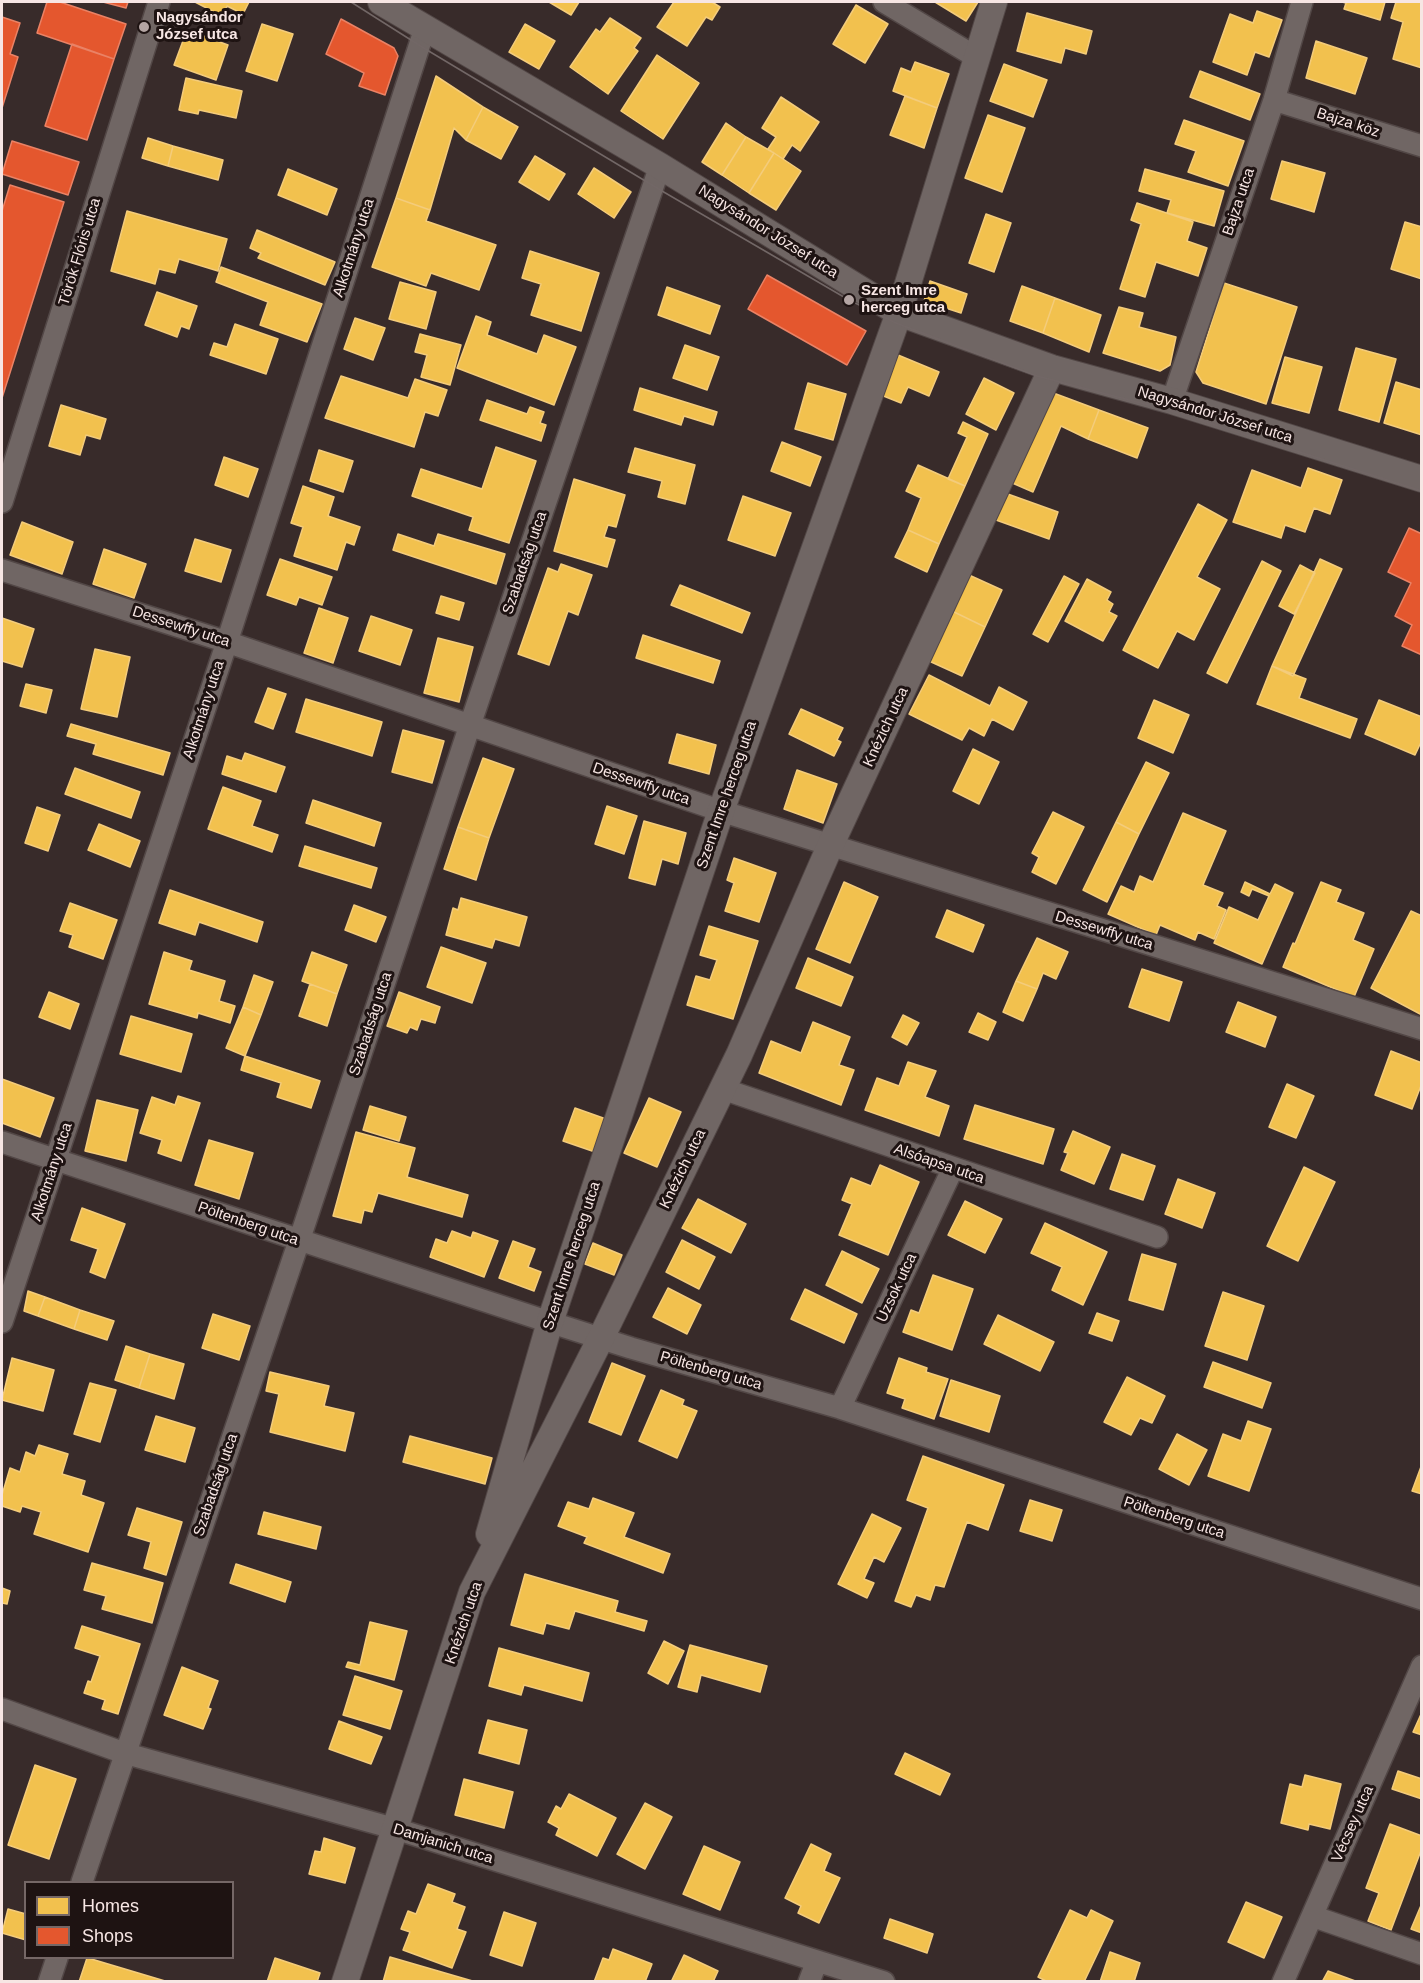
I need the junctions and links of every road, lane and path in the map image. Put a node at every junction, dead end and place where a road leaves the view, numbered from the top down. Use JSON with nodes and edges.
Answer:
{"nodes":[{"id":1,"x":159,"y":2,"type":"edge"},
{"id":2,"x":381,"y":2,"type":"edge"},
{"id":3,"x":884,"y":2,"type":"edge"},
{"id":4,"x":994,"y":2,"type":"edge"},
{"id":5,"x":1302,"y":2,"type":"edge"},
{"id":6,"x":425,"y":28,"type":"junction"},
{"id":7,"x":976,"y":57,"type":"junction"},
{"id":8,"x":1274,"y":100,"type":"junction"},
{"id":9,"x":1422,"y":146,"type":"edge"},
{"id":10,"x":660,"y":166,"type":"junction"},
{"id":11,"x":899,"y":313,"type":"junction"},
{"id":12,"x":1052,"y":368,"type":"junction"},
{"id":13,"x":1172,"y":401,"type":"junction"},
{"id":14,"x":1422,"y":479,"type":"edge"},
{"id":15,"x":2,"y":502,"type":"edge"},
{"id":16,"x":2,"y":570,"type":"edge"},
{"id":17,"x":227,"y":642,"type":"junction"},
{"id":18,"x":470,"y":725,"type":"junction"},
{"id":19,"x":721,"y":811,"type":"junction"},
{"id":20,"x":831,"y":844,"type":"junction"},
{"id":21,"x":1422,"y":1029,"type":"edge"},
{"id":22,"x":723,"y":1089,"type":"junction"},
{"id":23,"x":2,"y":1142,"type":"edge"},
{"id":24,"x":56,"y":1159,"type":"junction"},
{"id":25,"x":953,"y":1168,"type":"junction"},
{"id":26,"x":1157,"y":1237,"type":"dead end"},
{"id":27,"x":299,"y":1241,"type":"junction"},
{"id":28,"x":2,"y":1322,"type":"edge"},
{"id":29,"x":550,"y":1322,"type":"junction"},
{"id":30,"x":601,"y":1338,"type":"junction"},
{"id":31,"x":840,"y":1408,"type":"junction"},
{"id":32,"x":472,"y":1592,"type":"junction"},
{"id":33,"x":1422,"y":1599,"type":"edge"},
{"id":34,"x":1422,"y":1666,"type":"edge"},
{"id":35,"x":2,"y":1708,"type":"edge"},
{"id":36,"x":124,"y":1753,"type":"junction"},
{"id":37,"x":396,"y":1829,"type":"junction"},
{"id":38,"x":82,"y":1881,"type":"edge"},
{"id":39,"x":1312,"y":1916,"type":"junction"},
{"id":40,"x":1422,"y":1954,"type":"edge"},
{"id":41,"x":57,"y":1959,"type":"edge"},
{"id":42,"x":817,"y":1961,"type":"junction"},
{"id":43,"x":49,"y":1982,"type":"edge"},
{"id":44,"x":345,"y":1982,"type":"edge"},
{"id":45,"x":810,"y":1982,"type":"edge"},
{"id":46,"x":885,"y":1982,"type":"edge"},
{"id":47,"x":1282,"y":1982,"type":"edge"}],
"edges":[{"from":1,"to":15,"type":"street","name":"Török Flóris utca"},
{"from":2,"to":6,"type":"street","name":"Nagysándor József utca"},
{"from":3,"to":7,"type":"street"},
{"from":4,"to":7,"type":"street","name":"Szent Imre herceg utca"},
{"from":5,"to":8,"type":"street","name":"Bajza utca"},
{"from":6,"to":10,"type":"street","name":"Nagysándor József utca"},
{"from":6,"to":17,"type":"street","name":"Alkotmány utca"},
{"from":7,"to":11,"type":"street","name":"Szent Imre herceg utca"},
{"from":8,"to":9,"type":"street","name":"Bajza köz"},
{"from":8,"to":13,"type":"street","name":"Bajza utca"},
{"from":10,"to":11,"type":"street","name":"Nagysándor József utca"},
{"from":10,"to":18,"type":"street","name":"Szabadság utca"},
{"from":11,"to":12,"type":"street","name":"Nagysándor József utca"},
{"from":11,"to":19,"type":"street","name":"Szent Imre herceg utca"},
{"from":12,"to":13,"type":"street","name":"Nagysándor József utca"},
{"from":12,"to":20,"type":"street","name":"Knézich utca"},
{"from":13,"to":14,"type":"street","name":"Nagysándor József utca"},
{"from":16,"to":17,"type":"street","name":"Dessewffy utca"},
{"from":17,"to":18,"type":"street","name":"Dessewffy utca"},
{"from":17,"to":24,"type":"street","name":"Alkotmány utca"},
{"from":18,"to":19,"type":"street","name":"Dessewffy utca"},
{"from":18,"to":27,"type":"street","name":"Szabadság utca"},
{"from":19,"to":20,"type":"street","name":"Dessewffy utca"},
{"from":19,"to":29,"type":"street","name":"Szent Imre herceg utca"},
{"from":20,"to":21,"type":"street","name":"Dessewffy utca"},
{"from":20,"to":22,"type":"street","name":"Knézich utca"},
{"from":22,"to":25,"type":"street","name":"Alsóapsa utca"},
{"from":22,"to":30,"type":"street","name":"Knézich utca"},
{"from":23,"to":24,"type":"street","name":"Pöltenberg utca"},
{"from":24,"to":27,"type":"street","name":"Pöltenberg utca"},
{"from":24,"to":28,"type":"street","name":"Alkotmány utca"},
{"from":25,"to":26,"type":"street","name":"Alsóapsa utca"},
{"from":25,"to":31,"type":"street","name":"Uzsok utca"},
{"from":27,"to":29,"type":"street","name":"Pöltenberg utca"},
{"from":27,"to":36,"type":"street","name":"Szabadság utca"},
{"from":29,"to":30,"type":"street","name":"Pöltenberg utca"},
{"from":29,"to":32,"type":"street","name":"Szent Imre herceg utca"},
{"from":30,"to":31,"type":"street","name":"Pöltenberg utca"},
{"from":30,"to":32,"type":"street","name":"Knézich utca"},
{"from":31,"to":33,"type":"street","name":"Pöltenberg utca"},
{"from":32,"to":37,"type":"street","name":"Knézich utca"},
{"from":34,"to":39,"type":"street","name":"Vécsey utca"},
{"from":35,"to":36,"type":"street","name":"Damjanich utca"},
{"from":36,"to":37,"type":"street","name":"Damjanich utca"},
{"from":36,"to":38,"type":"street","name":"Szabadság utca"},
{"from":37,"to":42,"type":"street","name":"Damjanich utca"},
{"from":37,"to":44,"type":"street","name":"Knézich utca"},
{"from":39,"to":40,"type":"street"},
{"from":39,"to":47,"type":"street","name":"Vécsey utca"},
{"from":41,"to":43,"type":"street"},
{"from":42,"to":45,"type":"street"},
{"from":42,"to":46,"type":"street","name":"Damjanich utca"}]}
